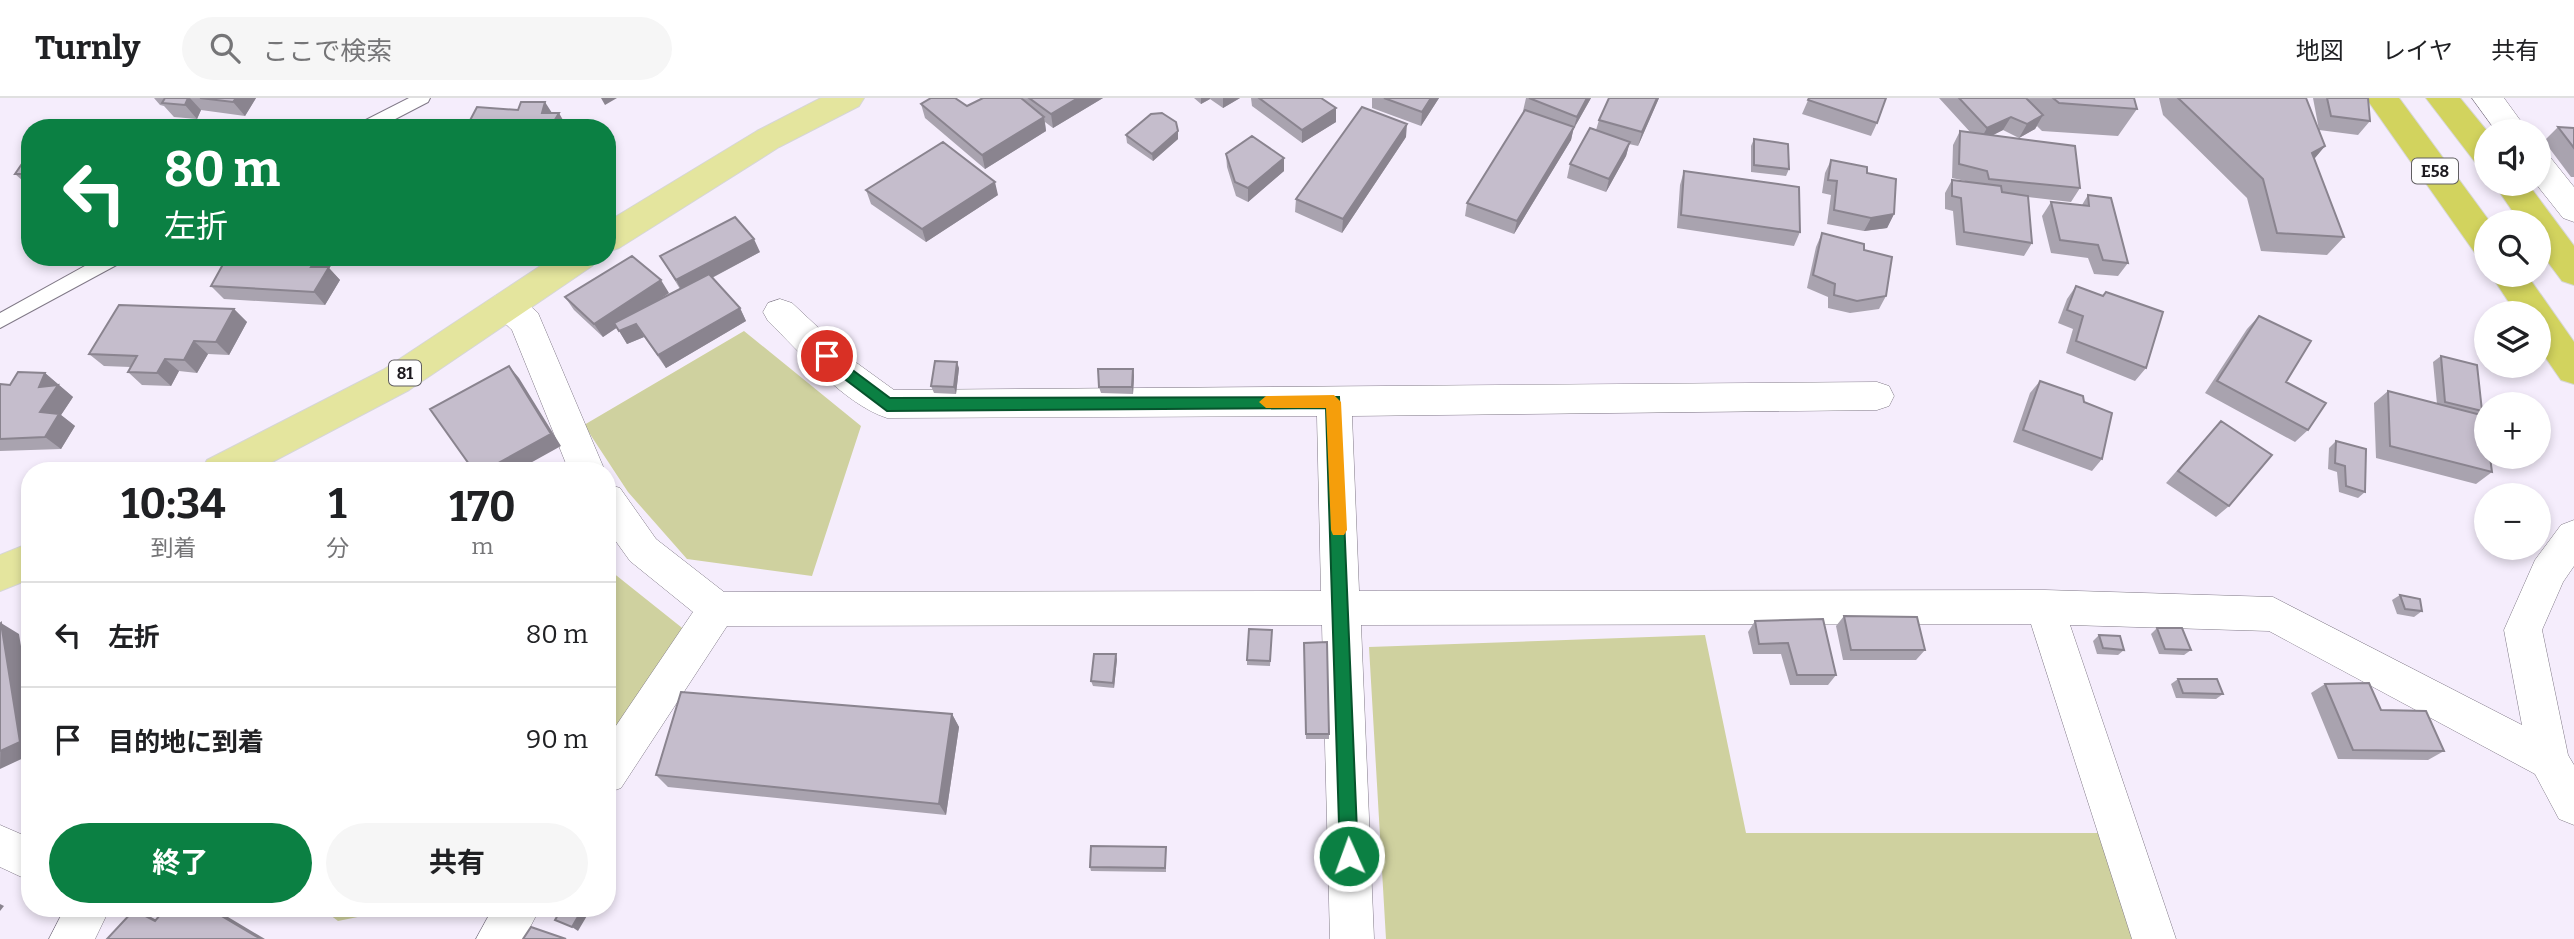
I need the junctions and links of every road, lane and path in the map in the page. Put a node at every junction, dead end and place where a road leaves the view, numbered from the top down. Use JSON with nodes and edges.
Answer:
{"nodes":[{"id":1,"x":422,"y":98,"type":"edge"},
{"id":2,"x":848,"y":98,"type":"edge"},
{"id":3,"x":2382,"y":98,"type":"edge"},
{"id":4,"x":2442,"y":98,"type":"edge"},
{"id":5,"x":2487,"y":98,"type":"edge"},
{"id":6,"x":381,"y":119,"type":"edge"},
{"id":7,"x":2504,"y":119,"type":"edge"},
{"id":8,"x":2474,"y":138,"type":"edge"},
{"id":9,"x":2551,"y":180,"type":"edge"},
{"id":10,"x":2519,"y":196,"type":"edge"},
{"id":11,"x":2574,"y":210,"type":"edge"},
{"id":12,"x":2474,"y":226,"type":"edge"},
{"id":13,"x":616,"y":233,"type":"edge"},
{"id":14,"x":100,"y":266,"type":"edge"},
{"id":15,"x":566,"y":266,"type":"edge"},
{"id":16,"x":2574,"y":272,"type":"edge"},
{"id":17,"x":508,"y":305,"type":"junction"},
{"id":18,"x":780,"y":312,"type":"dead end"},
{"id":19,"x":0,"y":321,"type":"edge"},
{"id":20,"x":2551,"y":337,"type":"edge"},
{"id":21,"x":2574,"y":370,"type":"edge"},
{"id":22,"x":1877,"y":396,"type":"dead end"},
{"id":23,"x":1334,"y":402,"type":"junction"},
{"id":24,"x":237,"y":462,"type":"edge"},
{"id":25,"x":583,"y":462,"type":"edge"},
{"id":26,"x":616,"y":512,"type":"edge"},
{"id":27,"x":2574,"y":536,"type":"edge"},
{"id":28,"x":21,"y":564,"type":"edge"},
{"id":29,"x":0,"y":573,"type":"edge"},
{"id":30,"x":2045,"y":607,"type":"junction"},
{"id":31,"x":1341,"y":608,"type":"junction"},
{"id":32,"x":717,"y":609,"type":"junction"},
{"id":33,"x":616,"y":760,"type":"edge"},
{"id":34,"x":2549,"y":760,"type":"junction"},
{"id":35,"x":2574,"y":805,"type":"edge"},
{"id":36,"x":0,"y":845,"type":"edge"},
{"id":37,"x":21,"y":856,"type":"edge"},
{"id":38,"x":84,"y":917,"type":"edge"},
{"id":39,"x":513,"y":917,"type":"edge"},
{"id":40,"x":71,"y":939,"type":"edge"},
{"id":41,"x":498,"y":939,"type":"edge"},
{"id":42,"x":1352,"y":939,"type":"edge"},
{"id":43,"x":2154,"y":939,"type":"edge"}],
"edges":[{"from":1,"to":6,"type":"lane"},
{"from":2,"to":13,"type":"main road"},
{"from":3,"to":12,"type":"highway","number":"E58"},
{"from":4,"to":8,"type":"highway","number":"E58"},
{"from":5,"to":7,"type":"street"},
{"from":9,"to":11,"type":"street"},
{"from":10,"to":16,"type":"highway"},
{"from":14,"to":19,"type":"lane"},
{"from":15,"to":17,"type":"main road","number":"81"},
{"from":17,"to":24,"type":"main road","number":"81"},
{"from":17,"to":25,"type":"street"},
{"from":18,"to":23,"type":"street"},
{"from":20,"to":21,"type":"highway"},
{"from":22,"to":23,"type":"street"},
{"from":23,"to":31,"type":"street"},
{"from":26,"to":32,"type":"street"},
{"from":27,"to":34,"type":"street"},
{"from":28,"to":29,"type":"main road"},
{"from":30,"to":31,"type":"street"},
{"from":30,"to":34,"type":"street"},
{"from":30,"to":43,"type":"street"},
{"from":31,"to":32,"type":"street"},
{"from":31,"to":42,"type":"street"},
{"from":32,"to":33,"type":"street"},
{"from":34,"to":35,"type":"street"},
{"from":36,"to":37,"type":"street"},
{"from":38,"to":40,"type":"street"},
{"from":39,"to":41,"type":"street"}]}
